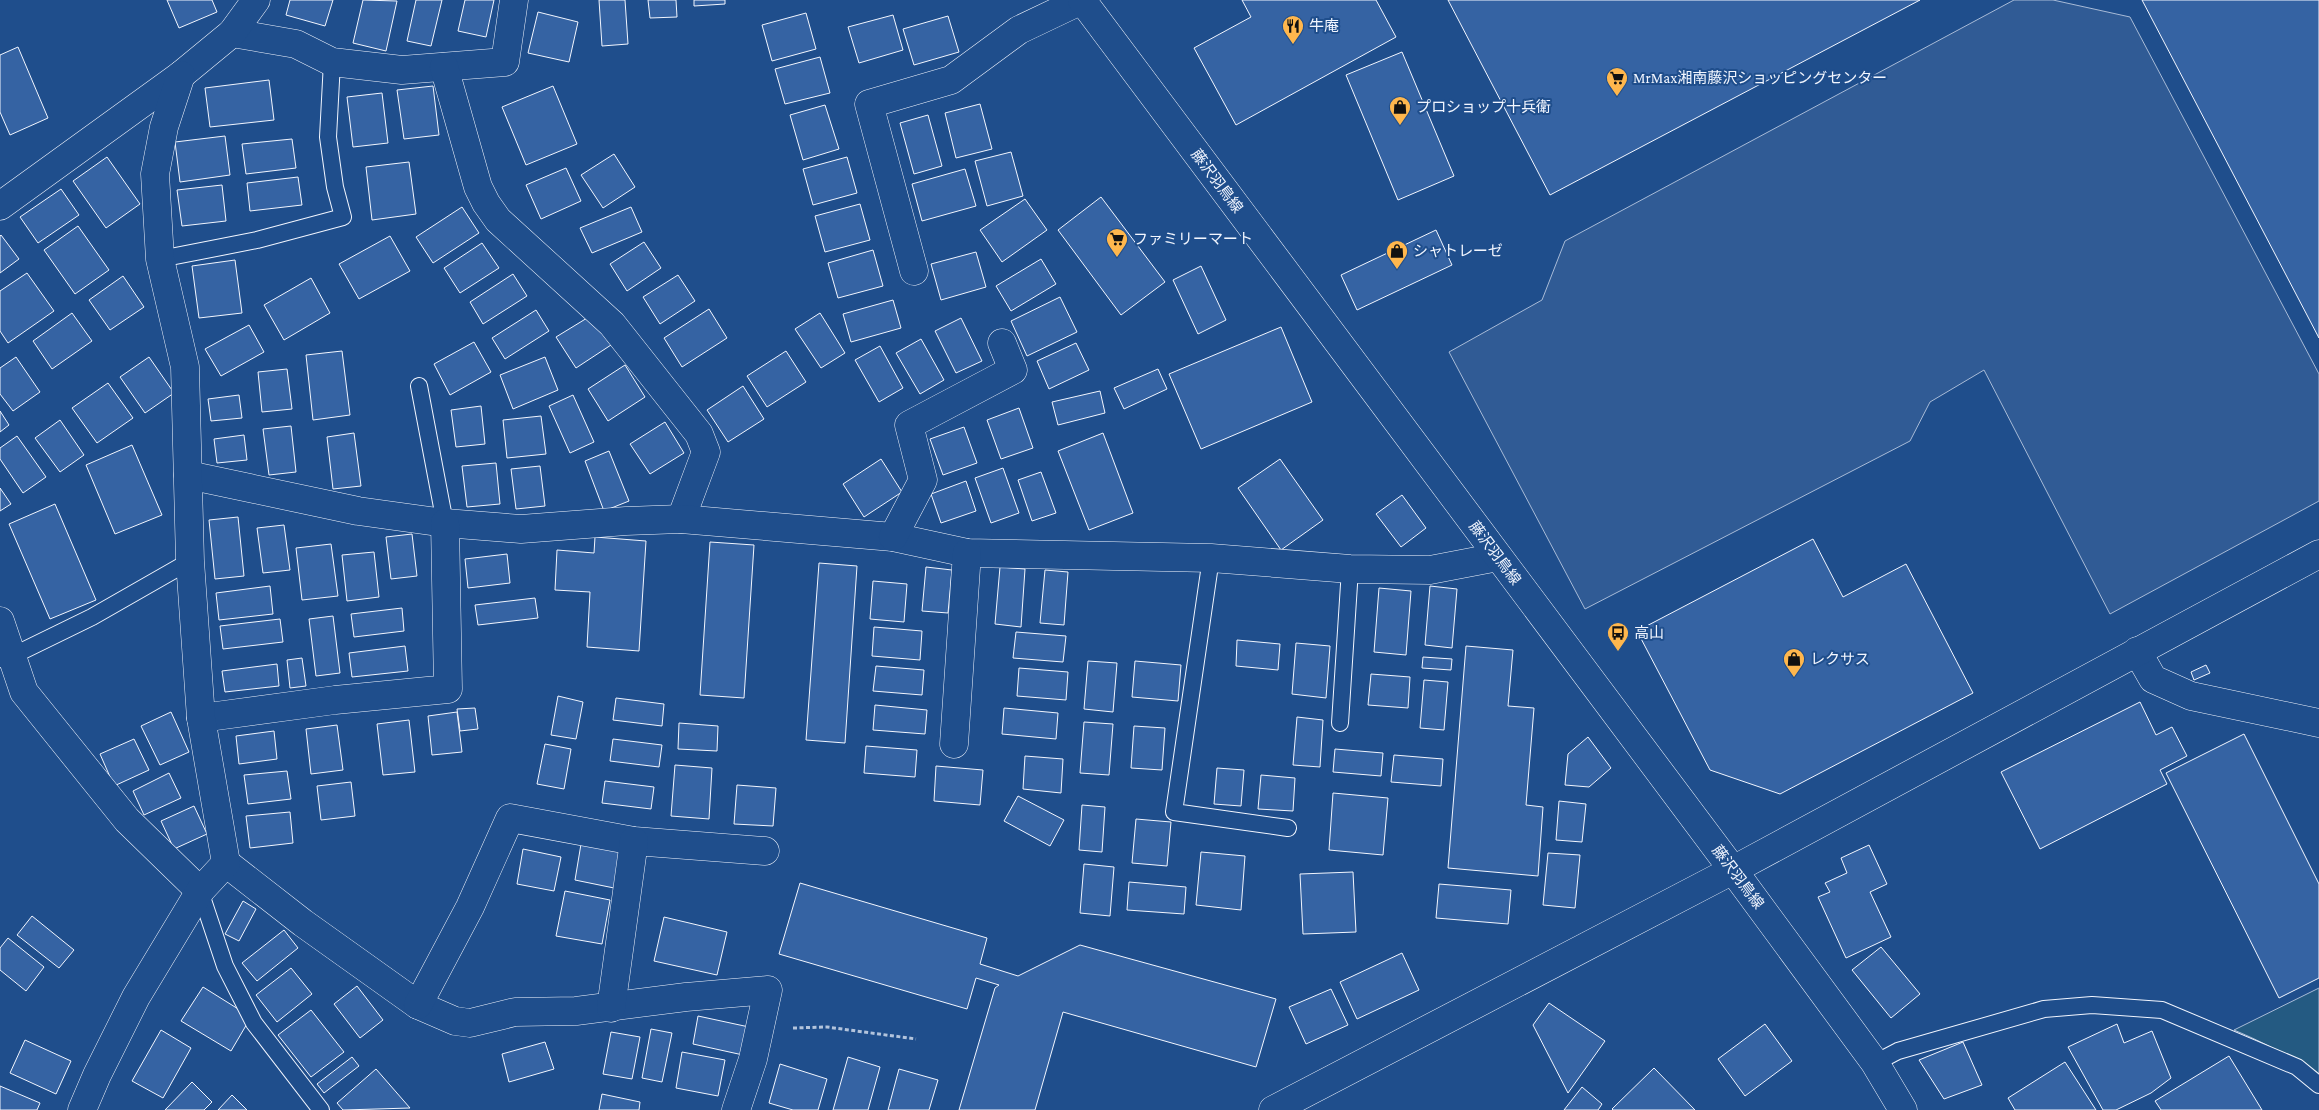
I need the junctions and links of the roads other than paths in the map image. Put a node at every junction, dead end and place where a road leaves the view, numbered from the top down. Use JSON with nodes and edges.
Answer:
{"nodes":[{"id":1,"x":256,"y":0,"type":"edge"},
{"id":2,"x":514,"y":0,"type":"edge"},
{"id":3,"x":1082,"y":0,"type":"edge"},
{"id":4,"x":232,"y":33,"type":"junction"},
{"id":5,"x":332,"y":62,"type":"junction"},
{"id":6,"x":444,"y":67,"type":"junction"},
{"id":7,"x":181,"y":75,"type":"junction"},
{"id":8,"x":0,"y":206,"type":"edge"},
{"id":9,"x":160,"y":259,"type":"junction"},
{"id":10,"x":914,"y":271,"type":"dead end"},
{"id":11,"x":1002,"y":344,"type":"dead end"},
{"id":12,"x":419,"y":386,"type":"dead end"},
{"id":13,"x":188,"y":475,"type":"junction"},
{"id":14,"x":681,"y":519,"type":"junction"},
{"id":15,"x":445,"y":523,"type":"junction"},
{"id":16,"x":893,"y":537,"type":"junction"},
{"id":17,"x":967,"y":553,"type":"junction"},
{"id":18,"x":2319,"y":554,"type":"edge"},
{"id":19,"x":1498,"y":557,"type":"junction"},
{"id":20,"x":1211,"y":558,"type":"junction"},
{"id":21,"x":190,"y":561,"type":"junction"},
{"id":22,"x":1350,"y":569,"type":"junction"},
{"id":23,"x":0,"y":621,"type":"edge"},
{"id":24,"x":2137,"y":651,"type":"junction"},
{"id":25,"x":6,"y":660,"type":"edge"},
{"id":26,"x":201,"y":718,"type":"junction"},
{"id":27,"x":1340,"y":723,"type":"dead end"},
{"id":28,"x":2319,"y":723,"type":"edge"},
{"id":29,"x":954,"y":744,"type":"dead end"},
{"id":30,"x":1288,"y":828,"type":"dead end"},
{"id":31,"x":634,"y":841,"type":"junction"},
{"id":32,"x":765,"y":851,"type":"dead end"},
{"id":33,"x":226,"y":863,"type":"junction"},
{"id":34,"x":1732,"y":870,"type":"junction"},
{"id":35,"x":200,"y":891,"type":"junction"},
{"id":36,"x":418,"y":1004,"type":"junction"},
{"id":37,"x":611,"y":1008,"type":"junction"},
{"id":38,"x":1875,"y":1063,"type":"junction"},
{"id":39,"x":2319,"y":1085,"type":"edge"},
{"id":40,"x":82,"y":1110,"type":"edge"},
{"id":41,"x":321,"y":1110,"type":"edge"},
{"id":42,"x":736,"y":1110,"type":"edge"},
{"id":43,"x":1273,"y":1110,"type":"edge"},
{"id":44,"x":1903,"y":1110,"type":"edge"}],
"edges":[{"from":1,"to":4,"type":"street"},
{"from":2,"to":6,"type":"street"},
{"from":3,"to":10,"type":"street"},
{"from":3,"to":19,"type":"street","name":"藤沢羽鳥線"},
{"from":4,"to":5,"type":"street"},
{"from":4,"to":7,"type":"street"},
{"from":5,"to":6,"type":"street"},
{"from":5,"to":9,"type":"lane"},
{"from":6,"to":14,"type":"street"},
{"from":7,"to":8,"type":"street"},
{"from":7,"to":9,"type":"street"},
{"from":9,"to":13,"type":"street"},
{"from":11,"to":16,"type":"street"},
{"from":12,"to":15,"type":"lane"},
{"from":13,"to":15,"type":"street"},
{"from":13,"to":21,"type":"street"},
{"from":14,"to":15,"type":"street"},
{"from":14,"to":16,"type":"street"},
{"from":15,"to":26,"type":"street"},
{"from":16,"to":17,"type":"street"},
{"from":17,"to":20,"type":"street"},
{"from":17,"to":29,"type":"street"},
{"from":18,"to":24,"type":"street"},
{"from":19,"to":22,"type":"street"},
{"from":19,"to":34,"type":"street","name":"藤沢羽鳥線"},
{"from":20,"to":22,"type":"street"},
{"from":20,"to":30,"type":"lane"},
{"from":21,"to":25,"type":"lane"},
{"from":21,"to":26,"type":"street"},
{"from":22,"to":27,"type":"lane"},
{"from":23,"to":25,"type":"street"},
{"from":24,"to":28,"type":"street"},
{"from":24,"to":34,"type":"street"},
{"from":25,"to":35,"type":"street"},
{"from":26,"to":33,"type":"street"},
{"from":31,"to":32,"type":"street"},
{"from":31,"to":36,"type":"street"},
{"from":31,"to":37,"type":"street"},
{"from":33,"to":35,"type":"street"},
{"from":33,"to":36,"type":"street"},
{"from":34,"to":38,"type":"street","name":"藤沢羽鳥線"},
{"from":34,"to":43,"type":"street"},
{"from":35,"to":40,"type":"street"},
{"from":35,"to":41,"type":"lane"},
{"from":36,"to":37,"type":"street"},
{"from":37,"to":42,"type":"street"},
{"from":38,"to":39,"type":"lane"},
{"from":38,"to":44,"type":"street","name":"藤沢羽鳥線"}]}
